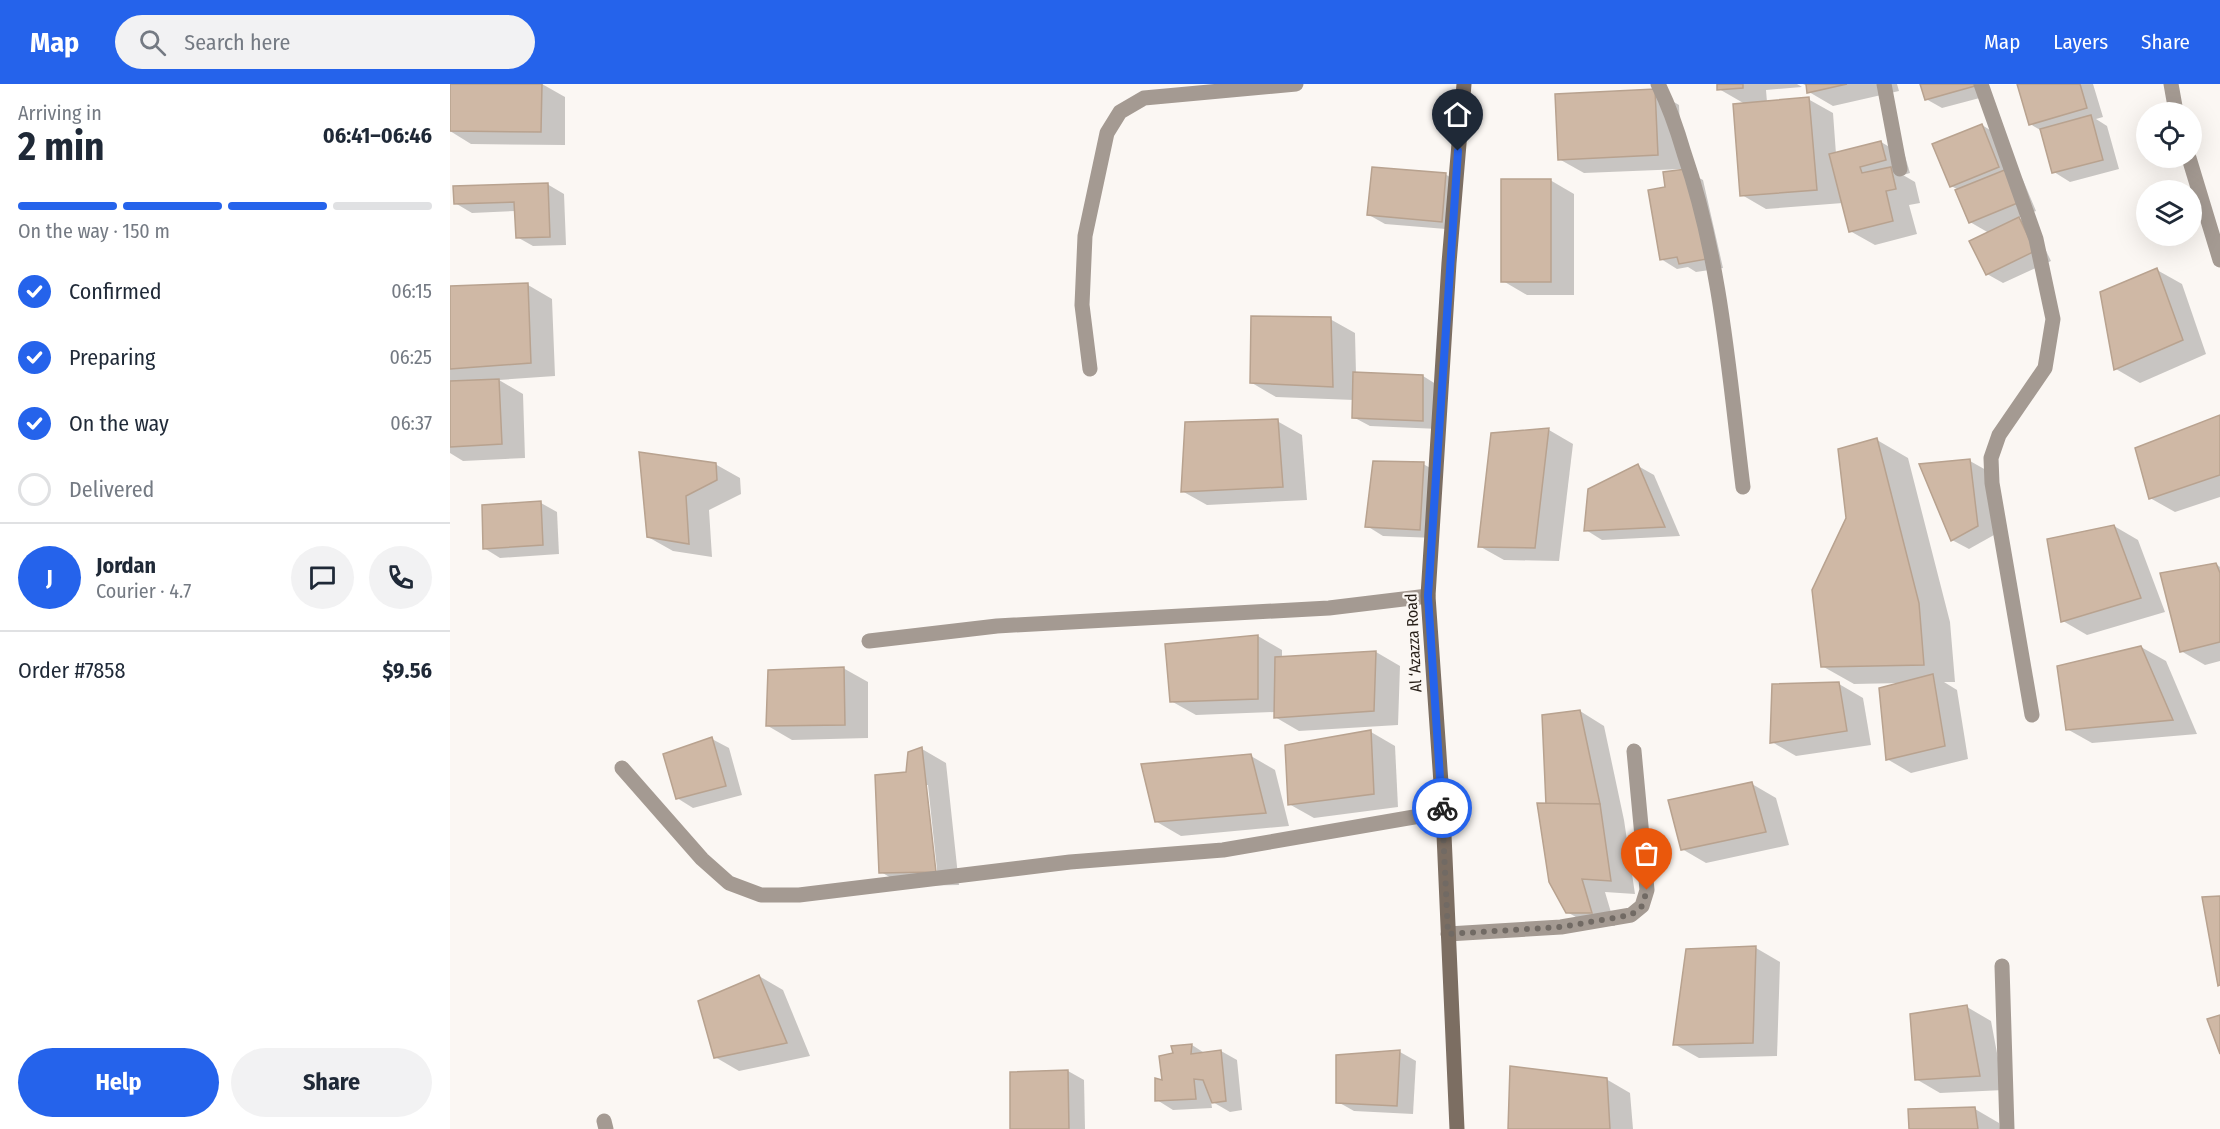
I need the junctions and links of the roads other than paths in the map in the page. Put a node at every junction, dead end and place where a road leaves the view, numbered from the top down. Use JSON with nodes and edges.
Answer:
{"nodes":[{"id":1,"x":1296,"y":84,"type":"edge"},
{"id":2,"x":1464,"y":84,"type":"edge"},
{"id":3,"x":1658,"y":84,"type":"edge"},
{"id":4,"x":1884,"y":84,"type":"edge"},
{"id":5,"x":1981,"y":84,"type":"edge"},
{"id":6,"x":2170,"y":84,"type":"edge"},
{"id":7,"x":2174,"y":102,"type":"edge"},
{"id":8,"x":2192,"y":168,"type":"edge"},
{"id":9,"x":1900,"y":169,"type":"dead end"},
{"id":10,"x":2220,"y":260,"type":"edge"},
{"id":11,"x":1090,"y":369,"type":"dead end"},
{"id":12,"x":1743,"y":487,"type":"dead end"},
{"id":13,"x":1428,"y":596,"type":"junction"},
{"id":14,"x":869,"y":641,"type":"dead end"},
{"id":15,"x":2032,"y":715,"type":"dead end"},
{"id":16,"x":1634,"y":751,"type":"dead end"},
{"id":17,"x":622,"y":768,"type":"dead end"},
{"id":18,"x":1443,"y":812,"type":"junction"},
{"id":19,"x":1448,"y":934,"type":"junction"},
{"id":20,"x":2002,"y":966,"type":"dead end"},
{"id":21,"x":1457,"y":1129,"type":"edge"},
{"id":22,"x":2007,"y":1129,"type":"edge"}],
"edges":[{"from":1,"to":11,"type":"street"},
{"from":2,"to":13,"type":"street","name":"Al ‘Azazza Road"},
{"from":3,"to":12,"type":"street"},
{"from":4,"to":9,"type":"street"},
{"from":5,"to":15,"type":"street"},
{"from":6,"to":7,"type":"street"},
{"from":8,"to":10,"type":"street"},
{"from":13,"to":14,"type":"street"},
{"from":13,"to":18,"type":"street","name":"Al ‘Azazza Road"},
{"from":16,"to":19,"type":"street"},
{"from":17,"to":18,"type":"street"},
{"from":18,"to":19,"type":"street","name":"Al ‘Azazza Road"},
{"from":19,"to":21,"type":"street","name":"Al ‘Azazza Road"},
{"from":20,"to":22,"type":"street"}]}
